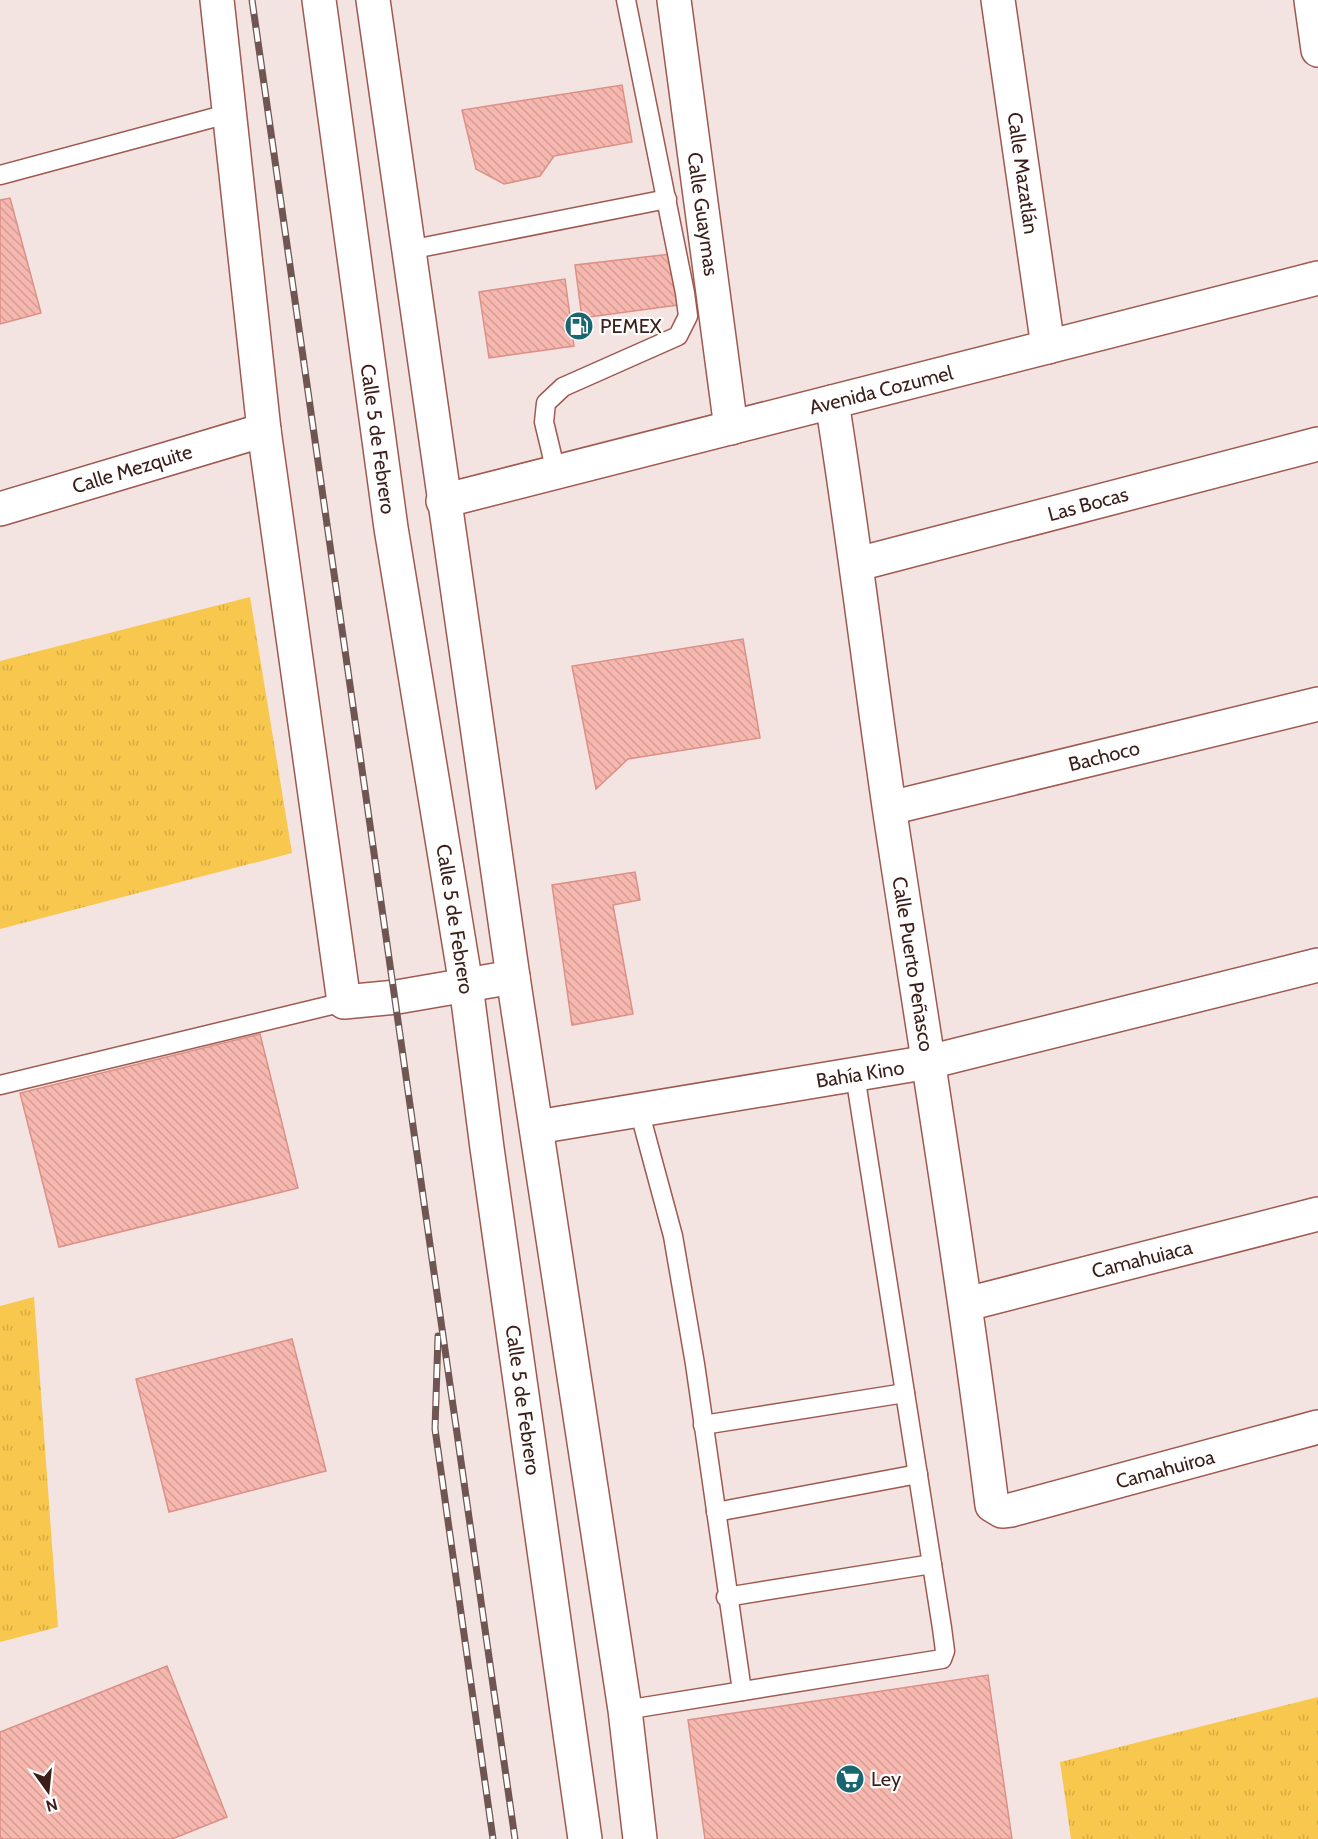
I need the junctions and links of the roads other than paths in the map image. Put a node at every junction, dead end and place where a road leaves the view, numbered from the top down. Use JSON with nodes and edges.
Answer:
{"nodes":[{"id":1,"x":217,"y":0,"type":"edge"},
{"id":2,"x":319,"y":0,"type":"edge"},
{"id":3,"x":374,"y":0,"type":"edge"},
{"id":4,"x":626,"y":0,"type":"edge"},
{"id":5,"x":674,"y":0,"type":"edge"},
{"id":6,"x":998,"y":0,"type":"edge"},
{"id":7,"x":1311,"y":0,"type":"edge"},
{"id":8,"x":1318,"y":50,"type":"edge"},
{"id":9,"x":231,"y":113,"type":"junction"},
{"id":10,"x":0,"y":175,"type":"edge"},
{"id":11,"x":667,"y":199,"type":"junction"},
{"id":12,"x":409,"y":250,"type":"junction"},
{"id":13,"x":1318,"y":278,"type":"edge"},
{"id":14,"x":1048,"y":347,"type":"junction"},
{"id":15,"x":832,"y":402,"type":"junction"},
{"id":16,"x":731,"y":428,"type":"junction"},
{"id":17,"x":264,"y":430,"type":"junction"},
{"id":18,"x":1318,"y":444,"type":"edge"},
{"id":19,"x":555,"y":472,"type":"junction"},
{"id":20,"x":443,"y":501,"type":"junction"},
{"id":21,"x":0,"y":508,"type":"edge"},
{"id":22,"x":858,"y":564,"type":"junction"},
{"id":23,"x":1318,"y":704,"type":"edge"},
{"id":24,"x":890,"y":808,"type":"junction"},
{"id":25,"x":1318,"y":965,"type":"edge"},
{"id":26,"x":513,"y":977,"type":"junction"},
{"id":27,"x":466,"y":985,"type":"junction"},
{"id":28,"x":344,"y":1002,"type":"junction"},
{"id":29,"x":928,"y":1062,"type":"junction"},
{"id":30,"x":855,"y":1075,"type":"junction"},
{"id":31,"x":0,"y":1085,"type":"edge"},
{"id":32,"x":639,"y":1110,"type":"junction"},
{"id":33,"x":537,"y":1127,"type":"junction"},
{"id":34,"x":1318,"y":1214,"type":"edge"},
{"id":35,"x":967,"y":1304,"type":"junction"},
{"id":36,"x":905,"y":1393,"type":"junction"},
{"id":37,"x":703,"y":1425,"type":"junction"},
{"id":38,"x":1318,"y":1427,"type":"edge"},
{"id":39,"x":918,"y":1474,"type":"junction"},
{"id":40,"x":1011,"y":1510,"type":"joint"},
{"id":41,"x":716,"y":1512,"type":"junction"},
{"id":42,"x":932,"y":1564,"type":"junction"},
{"id":43,"x":726,"y":1597,"type":"junction"},
{"id":44,"x":742,"y":1692,"type":"junction"},
{"id":45,"x":625,"y":1710,"type":"junction"},
{"id":46,"x":585,"y":1839,"type":"edge"},
{"id":47,"x":640,"y":1839,"type":"edge"}],
"edges":[{"from":1,"to":9,"type":"street"},
{"from":2,"to":27,"type":"street","name":"Calle 5 de Febrero"},
{"from":3,"to":12,"type":"street"},
{"from":4,"to":11,"type":"lane"},
{"from":5,"to":16,"type":"street","name":"Calle Guaymas"},
{"from":6,"to":14,"type":"street","name":"Calle Mazatlán"},
{"from":7,"to":8,"type":"street"},
{"from":9,"to":10,"type":"lane"},
{"from":9,"to":17,"type":"street"},
{"from":11,"to":12,"type":"lane"},
{"from":11,"to":19,"type":"lane"},
{"from":12,"to":20,"type":"street"},
{"from":13,"to":14,"type":"street","name":"Avenida Cozumel"},
{"from":14,"to":15,"type":"street","name":"Avenida Cozumel"},
{"from":15,"to":16,"type":"street","name":"Avenida Cozumel"},
{"from":15,"to":22,"type":"street","name":"Calle Puerto Peñasco"},
{"from":16,"to":19,"type":"street","name":"Avenida Cozumel"},
{"from":17,"to":21,"type":"street","name":"Calle Mezquite"},
{"from":17,"to":28,"type":"street"},
{"from":18,"to":22,"type":"street","name":"Las Bocas"},
{"from":19,"to":20,"type":"street","name":"Avenida Cozumel"},
{"from":20,"to":26,"type":"street"},
{"from":22,"to":24,"type":"street","name":"Calle Puerto Peñasco"},
{"from":23,"to":24,"type":"street","name":"Bachoco"},
{"from":24,"to":29,"type":"street","name":"Calle Puerto Peñasco"},
{"from":25,"to":29,"type":"street","name":"Bahía Kino"},
{"from":26,"to":27,"type":"street"},
{"from":26,"to":33,"type":"street"},
{"from":27,"to":28,"type":"street"},
{"from":27,"to":46,"type":"street","name":"Calle 5 de Febrero"},
{"from":28,"to":31,"type":"lane"},
{"from":29,"to":30,"type":"street","name":"Bahía Kino"},
{"from":29,"to":35,"type":"street","name":"Calle Puerto Peñasco"},
{"from":30,"to":32,"type":"street","name":"Bahía Kino"},
{"from":30,"to":36,"type":"lane"},
{"from":32,"to":33,"type":"street","name":"Bahía Kino"},
{"from":32,"to":37,"type":"lane"},
{"from":33,"to":45,"type":"street"},
{"from":34,"to":35,"type":"street","name":"Camahuiaca"},
{"from":35,"to":40,"type":"street","name":"Calle Puerto Peñasco"},
{"from":36,"to":37,"type":"lane"},
{"from":36,"to":39,"type":"lane"},
{"from":37,"to":41,"type":"lane"},
{"from":38,"to":40,"type":"street","name":"Camahuiroa"},
{"from":39,"to":41,"type":"lane"},
{"from":39,"to":42,"type":"lane"},
{"from":41,"to":43,"type":"lane"},
{"from":42,"to":43,"type":"lane"},
{"from":42,"to":44,"type":"lane"},
{"from":43,"to":44,"type":"lane"},
{"from":44,"to":45,"type":"lane"},
{"from":45,"to":47,"type":"street"}]}
